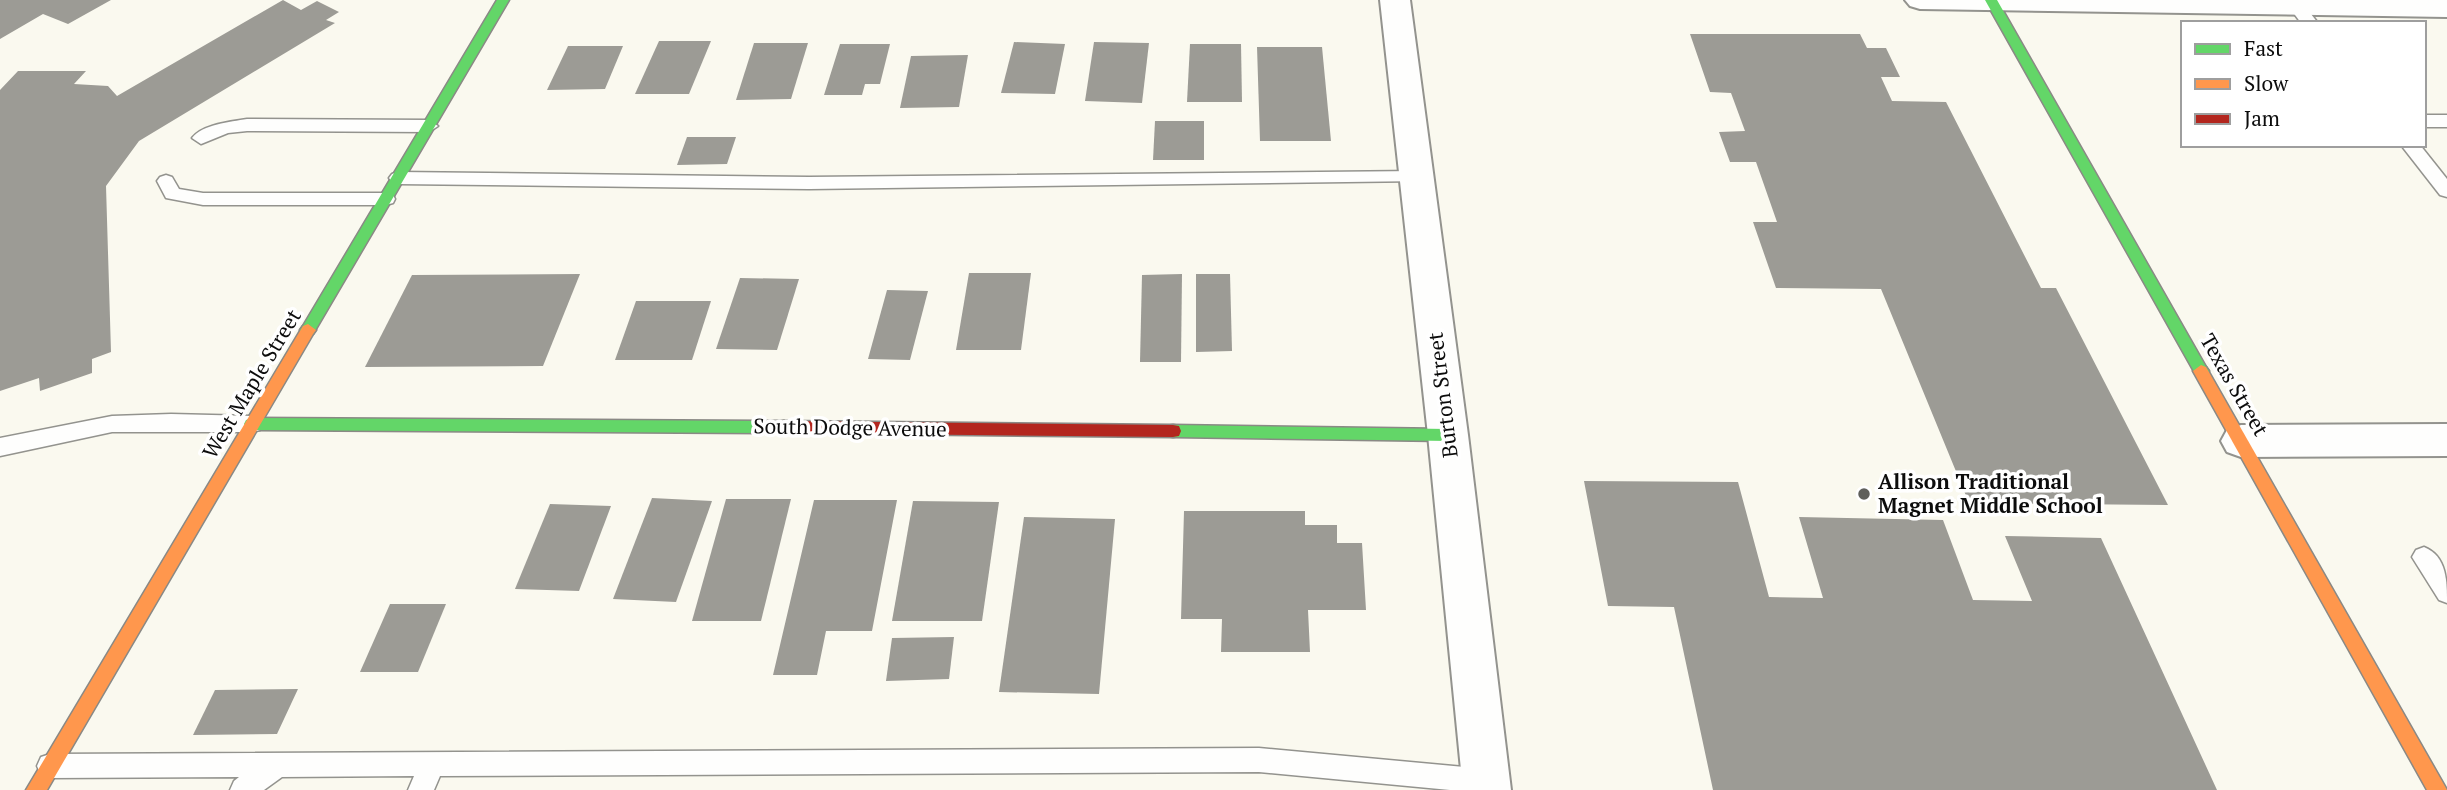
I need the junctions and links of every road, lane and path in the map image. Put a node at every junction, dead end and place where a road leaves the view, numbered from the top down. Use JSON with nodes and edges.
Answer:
{"nodes":[{"id":1,"x":503,"y":0,"type":"edge"},
{"id":2,"x":1395,"y":0,"type":"edge"},
{"id":3,"x":1920,"y":0,"type":"edge"},
{"id":4,"x":1992,"y":1,"type":"edge"},
{"id":5,"x":2447,"y":8,"type":"edge"},
{"id":6,"x":2300,"y":10,"type":"edge"},
{"id":7,"x":2426,"y":121,"type":"edge"},
{"id":8,"x":2447,"y":121,"type":"edge"},
{"id":9,"x":429,"y":125,"type":"junction"},
{"id":10,"x":201,"y":138,"type":"dead end"},
{"id":11,"x":2412,"y":147,"type":"edge"},
{"id":12,"x":1416,"y":177,"type":"junction"},
{"id":13,"x":398,"y":178,"type":"junction"},
{"id":14,"x":166,"y":181,"type":"dead end"},
{"id":15,"x":2447,"y":191,"type":"edge"},
{"id":16,"x":386,"y":199,"type":"junction"},
{"id":17,"x":252,"y":425,"type":"junction"},
{"id":18,"x":1448,"y":435,"type":"junction"},
{"id":19,"x":2447,"y":440,"type":"edge"},
{"id":20,"x":2241,"y":441,"type":"junction"},
{"id":21,"x":0,"y":447,"type":"edge"},
{"id":22,"x":2436,"y":557,"type":"edge"},
{"id":23,"x":2447,"y":593,"type":"edge"},
{"id":24,"x":432,"y":764,"type":"junction"},
{"id":25,"x":278,"y":765,"type":"junction"},
{"id":26,"x":51,"y":766,"type":"junction"},
{"id":27,"x":1487,"y":785,"type":"edge"},
{"id":28,"x":2440,"y":787,"type":"edge"},
{"id":29,"x":37,"y":790,"type":"edge"},
{"id":30,"x":243,"y":790,"type":"edge"},
{"id":31,"x":421,"y":790,"type":"edge"}],
"edges":[{"from":1,"to":9,"type":"street","name":"West Maple Street"},
{"from":2,"to":12,"type":"street","name":"Burton Street"},
{"from":3,"to":4,"type":"street"},
{"from":4,"to":6,"type":"street"},
{"from":4,"to":20,"type":"street","name":"Texas Street"},
{"from":5,"to":6,"type":"street"},
{"from":7,"to":8,"type":"lane"},
{"from":9,"to":10,"type":"lane"},
{"from":9,"to":13,"type":"street","name":"West Maple Street"},
{"from":11,"to":15,"type":"lane"},
{"from":12,"to":13,"type":"lane"},
{"from":12,"to":18,"type":"street","name":"Burton Street"},
{"from":13,"to":16,"type":"street","name":"West Maple Street"},
{"from":14,"to":16,"type":"lane"},
{"from":16,"to":17,"type":"street","name":"West Maple Street"},
{"from":17,"to":18,"type":"street","name":"South Dodge Avenue"},
{"from":17,"to":21,"type":"lane"},
{"from":17,"to":26,"type":"street","name":"West Maple Street"},
{"from":18,"to":27,"type":"street","name":"Burton Street"},
{"from":19,"to":20,"type":"street"},
{"from":20,"to":28,"type":"street","name":"Texas Street"},
{"from":22,"to":23,"type":"lane"},
{"from":24,"to":25,"type":"lane"},
{"from":24,"to":27,"type":"lane"},
{"from":24,"to":31,"type":"lane"},
{"from":25,"to":26,"type":"lane"},
{"from":25,"to":30,"type":"lane"},
{"from":26,"to":29,"type":"street","name":"West Maple Street"}]}
